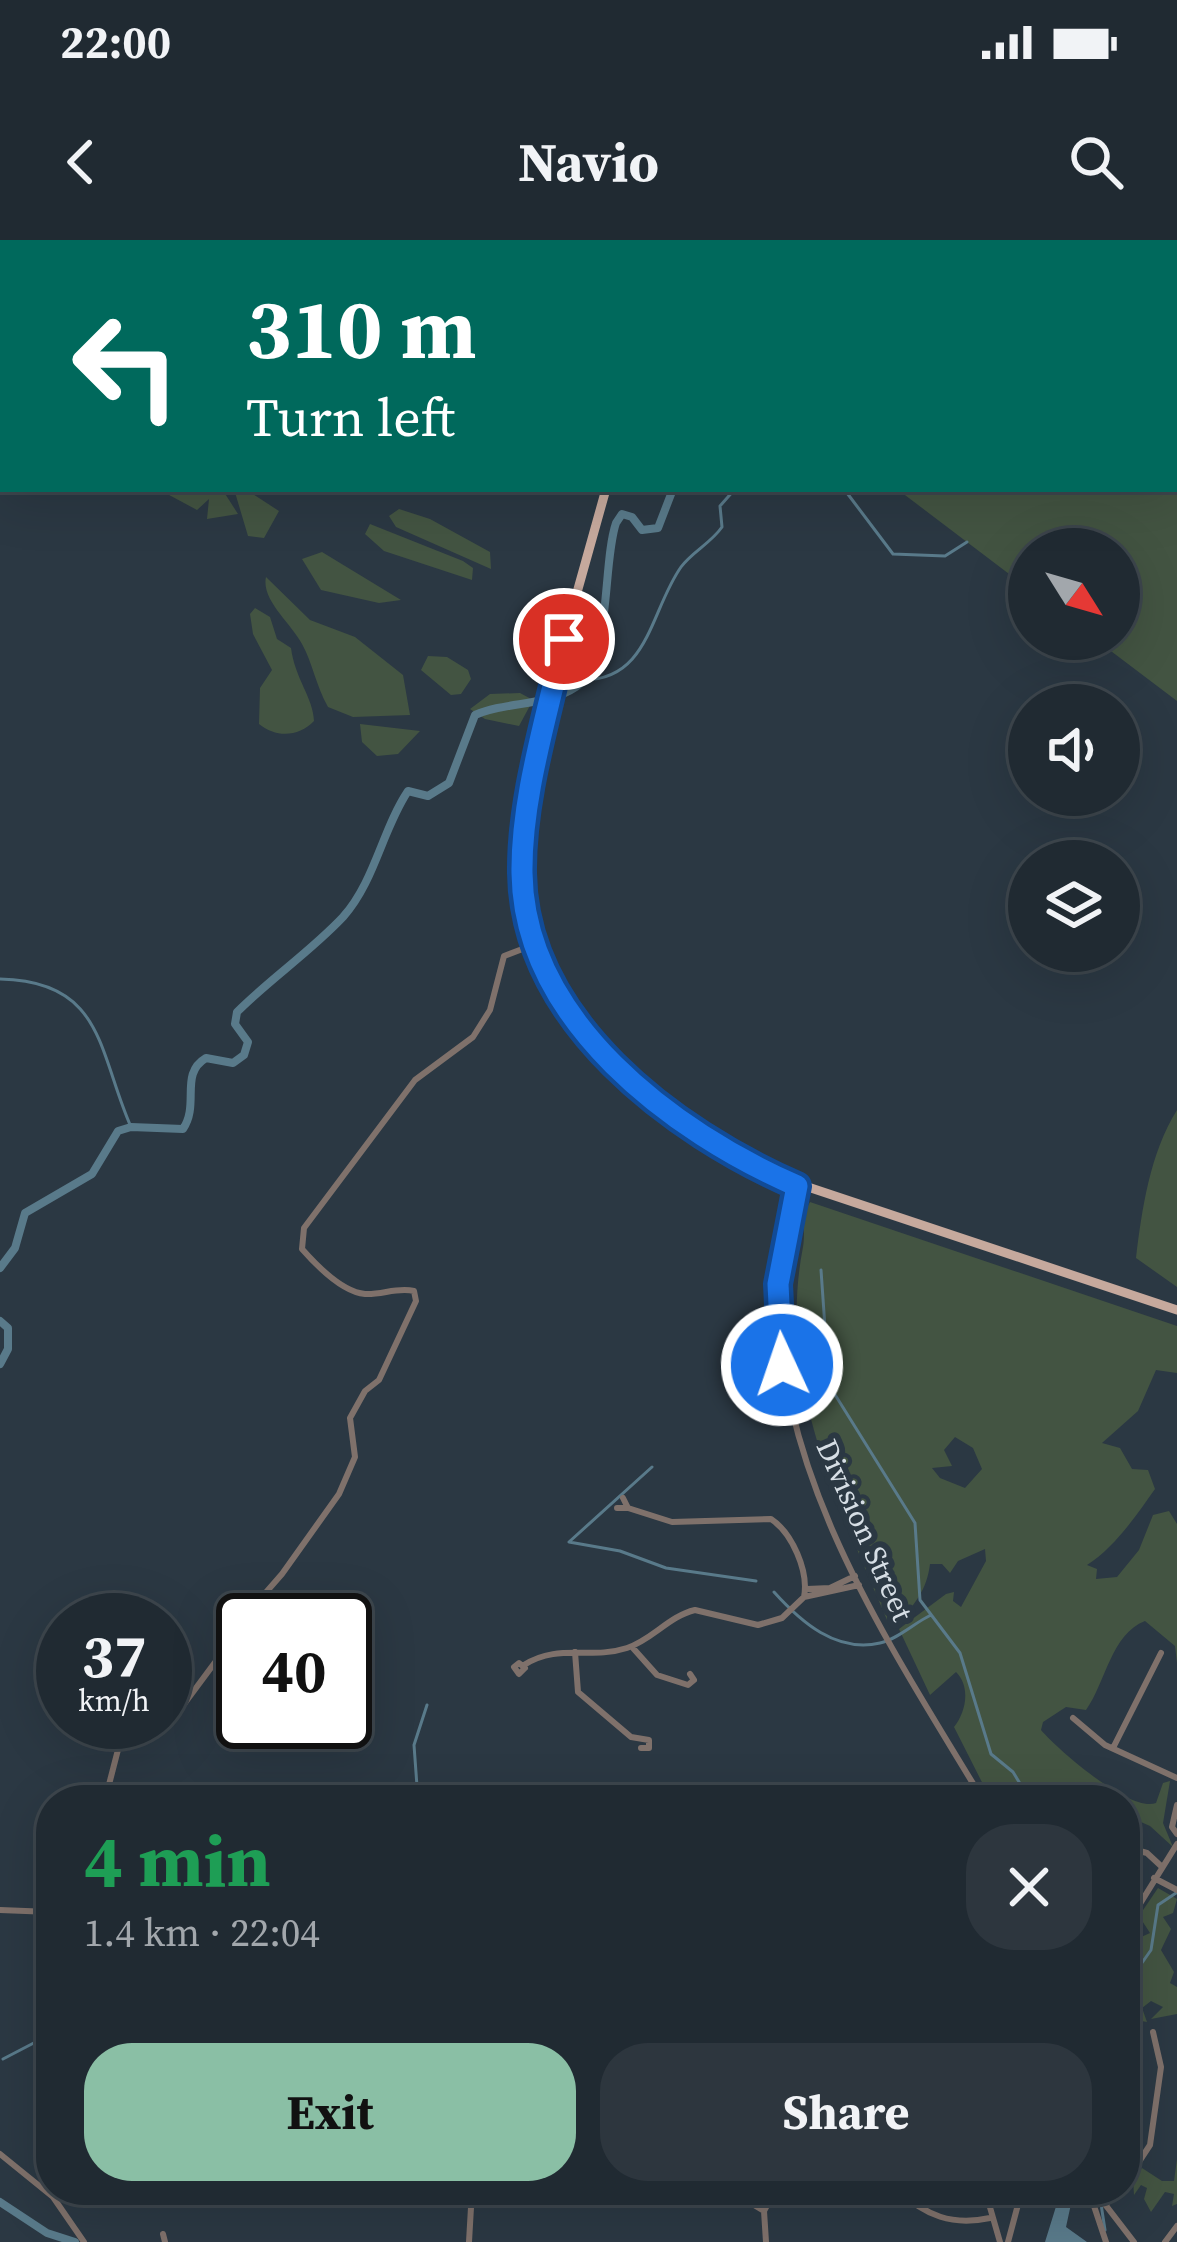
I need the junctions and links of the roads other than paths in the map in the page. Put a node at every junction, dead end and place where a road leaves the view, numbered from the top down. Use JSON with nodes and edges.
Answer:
{"nodes":[{"id":1,"x":605,"y":492,"type":"edge"},
{"id":2,"x":533,"y":944,"type":"junction"},
{"id":3,"x":797,"y":1186,"type":"junction"},
{"id":4,"x":1177,"y":1310,"type":"edge"},
{"id":5,"x":628,"y":1508,"type":"dead end"},
{"id":6,"x":857,"y":1581,"type":"junction"},
{"id":7,"x":805,"y":1593,"type":"junction"},
{"id":8,"x":632,"y":1647,"type":"junction"},
{"id":9,"x":575,"y":1652,"type":"junction"},
{"id":10,"x":1161,"y":1652,"type":"dead end"},
{"id":11,"x":524,"y":1665,"type":"dead end"},
{"id":12,"x":683,"y":1681,"type":"dead end"},
{"id":13,"x":1073,"y":1718,"type":"dead end"},
{"id":14,"x":639,"y":1741,"type":"dead end"},
{"id":15,"x":1113,"y":1748,"type":"junction"},
{"id":16,"x":1177,"y":1778,"type":"edge"},
{"id":17,"x":109,"y":1785,"type":"edge"},
{"id":18,"x":974,"y":1785,"type":"edge"},
{"id":19,"x":1177,"y":1805,"type":"edge"},
{"id":20,"x":1177,"y":1834,"type":"edge"},
{"id":21,"x":1177,"y":1844,"type":"edge"},
{"id":22,"x":1140,"y":1851,"type":"edge"},
{"id":23,"x":1162,"y":1866,"type":"junction"},
{"id":24,"x":1154,"y":1878,"type":"junction"},
{"id":25,"x":1177,"y":1890,"type":"edge"},
{"id":26,"x":1140,"y":1902,"type":"edge"},
{"id":27,"x":0,"y":1910,"type":"edge"},
{"id":28,"x":36,"y":1911,"type":"edge"},
{"id":29,"x":1153,"y":2032,"type":"dead end"},
{"id":30,"x":0,"y":2154,"type":"edge"},
{"id":31,"x":1140,"y":2160,"type":"edge"},
{"id":32,"x":36,"y":2183,"type":"edge"},
{"id":33,"x":59,"y":2205,"type":"edge"},
{"id":34,"x":471,"y":2205,"type":"edge"},
{"id":35,"x":753,"y":2205,"type":"edge"},
{"id":36,"x":768,"y":2205,"type":"edge"},
{"id":37,"x":919,"y":2205,"type":"edge"},
{"id":38,"x":988,"y":2205,"type":"edge"},
{"id":39,"x":1017,"y":2205,"type":"edge"},
{"id":40,"x":1095,"y":2205,"type":"edge"},
{"id":41,"x":1105,"y":2205,"type":"edge"},
{"id":42,"x":764,"y":2212,"type":"junction"},
{"id":43,"x":990,"y":2218,"type":"junction"},
{"id":44,"x":1177,"y":2226,"type":"edge"},
{"id":45,"x":84,"y":2242,"type":"edge"},
{"id":46,"x":469,"y":2242,"type":"edge"},
{"id":47,"x":766,"y":2242,"type":"edge"},
{"id":48,"x":1004,"y":2242,"type":"edge"},
{"id":49,"x":1106,"y":2242,"type":"edge"},
{"id":50,"x":1134,"y":2242,"type":"edge"},
{"id":51,"x":1166,"y":2242,"type":"edge"}],
"edges":[{"from":1,"to":2,"type":"main road"},
{"from":2,"to":3,"type":"main road"},
{"from":2,"to":17,"type":"street"},
{"from":3,"to":4,"type":"main road"},
{"from":3,"to":6,"type":"street","name":"Division Street"},
{"from":5,"to":7,"type":"street"},
{"from":6,"to":7,"type":"street"},
{"from":6,"to":18,"type":"street","name":"Division Street"},
{"from":7,"to":8,"type":"street"},
{"from":8,"to":9,"type":"street"},
{"from":8,"to":12,"type":"street"},
{"from":9,"to":11,"type":"street"},
{"from":9,"to":14,"type":"street"},
{"from":10,"to":15,"type":"street"},
{"from":13,"to":15,"type":"street"},
{"from":15,"to":16,"type":"street"},
{"from":19,"to":20,"type":"street"},
{"from":21,"to":23,"type":"street"},
{"from":22,"to":23,"type":"street"},
{"from":23,"to":24,"type":"street"},
{"from":24,"to":25,"type":"street"},
{"from":24,"to":26,"type":"street"},
{"from":27,"to":28,"type":"street"},
{"from":29,"to":31,"type":"street"},
{"from":30,"to":32,"type":"street"},
{"from":33,"to":45,"type":"street"},
{"from":34,"to":46,"type":"street"},
{"from":35,"to":42,"type":"street"},
{"from":36,"to":42,"type":"street"},
{"from":37,"to":43,"type":"street"},
{"from":38,"to":43,"type":"street"},
{"from":39,"to":48,"type":"street"},
{"from":40,"to":49,"type":"street"},
{"from":41,"to":50,"type":"street"},
{"from":42,"to":47,"type":"street"},
{"from":43,"to":48,"type":"street"},
{"from":44,"to":51,"type":"street"}]}
